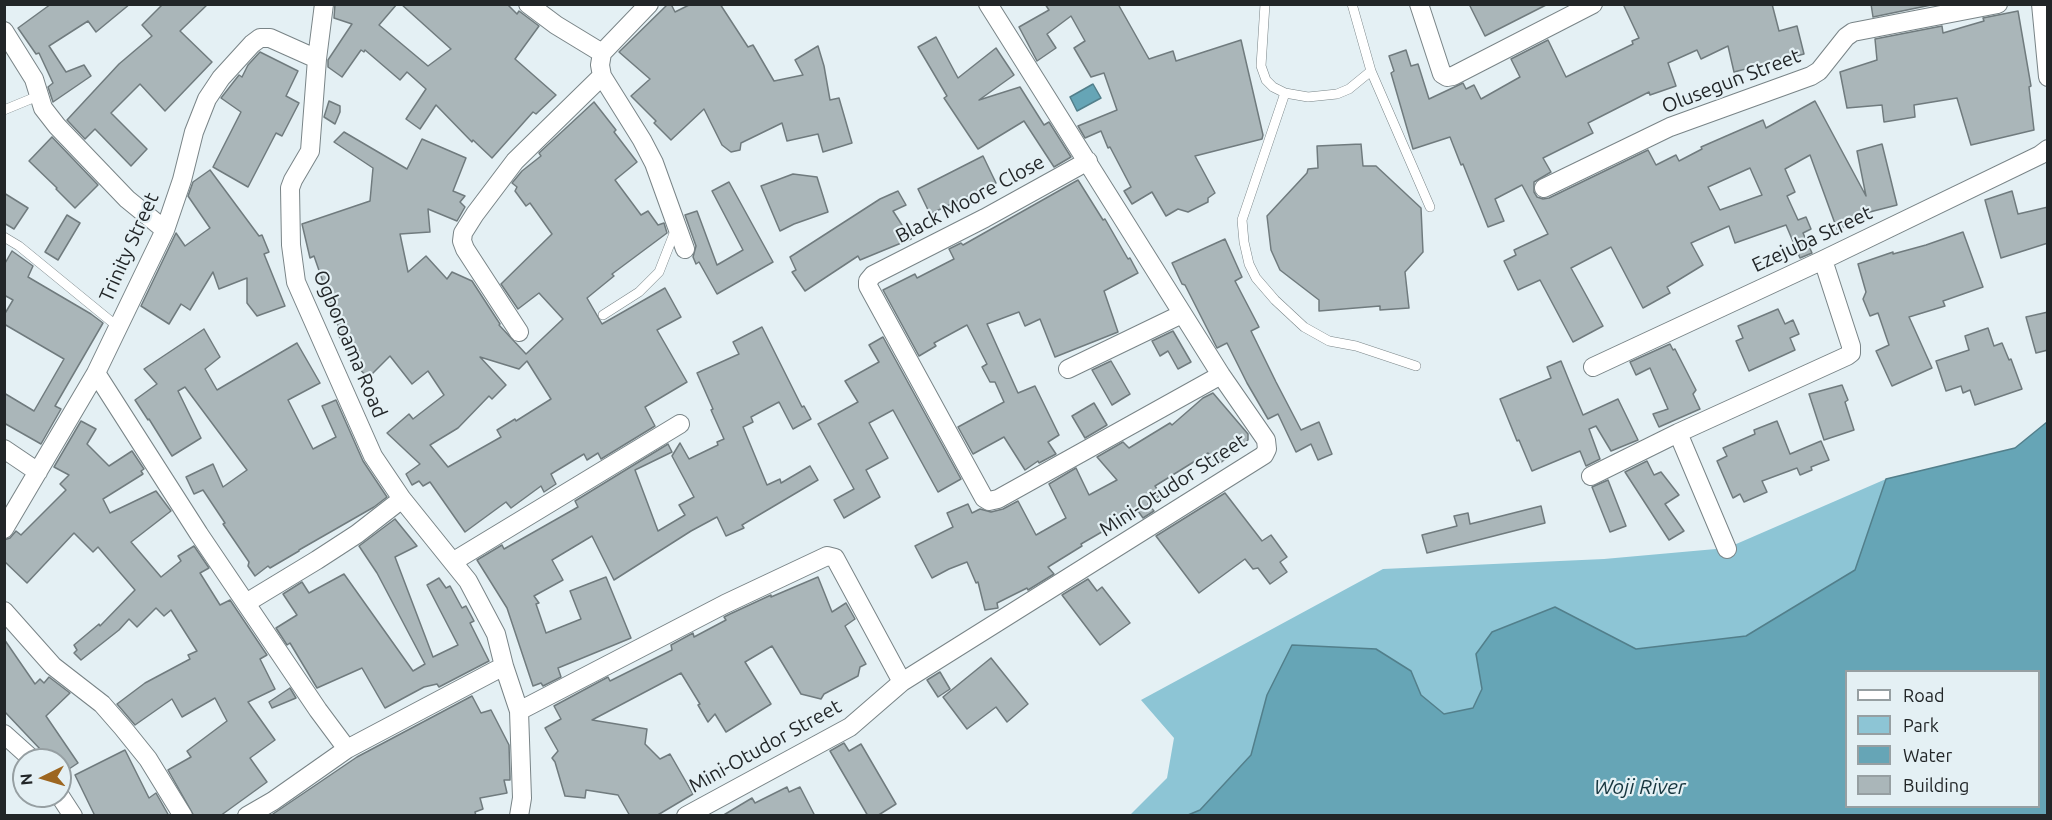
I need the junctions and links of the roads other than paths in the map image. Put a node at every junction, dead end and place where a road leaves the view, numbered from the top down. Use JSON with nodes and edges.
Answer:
{"nodes":[{"id":1,"x":324,"y":4,"type":"edge"},
{"id":2,"x":528,"y":4,"type":"edge"},
{"id":3,"x":649,"y":4,"type":"edge"},
{"id":4,"x":988,"y":4,"type":"edge"},
{"id":5,"x":1265,"y":4,"type":"edge"},
{"id":6,"x":1352,"y":4,"type":"edge"},
{"id":7,"x":1419,"y":4,"type":"edge"},
{"id":8,"x":1593,"y":4,"type":"edge"},
{"id":9,"x":1998,"y":4,"type":"edge"},
{"id":10,"x":2041,"y":4,"type":"edge"},
{"id":11,"x":4,"y":31,"type":"edge"},
{"id":12,"x":602,"y":53,"type":"junction"},
{"id":13,"x":317,"y":59,"type":"junction"},
{"id":14,"x":1371,"y":70,"type":"junction"},
{"id":15,"x":602,"y":76,"type":"junction"},
{"id":16,"x":2048,"y":77,"type":"edge"},
{"id":17,"x":1285,"y":93,"type":"junction"},
{"id":18,"x":38,"y":96,"type":"junction"},
{"id":19,"x":4,"y":110,"type":"edge"},
{"id":20,"x":2048,"y":149,"type":"edge"},
{"id":21,"x":1088,"y":161,"type":"junction"},
{"id":22,"x":1544,"y":188,"type":"dead end"},
{"id":23,"x":1430,"y":207,"type":"dead end"},
{"id":24,"x":677,"y":226,"type":"junction"},
{"id":25,"x":165,"y":230,"type":"junction"},
{"id":26,"x":4,"y":237,"type":"edge"},
{"id":27,"x":685,"y":249,"type":"dead end"},
{"id":28,"x":1823,"y":260,"type":"junction"},
{"id":29,"x":1182,"y":314,"type":"junction"},
{"id":30,"x":603,"y":315,"type":"dead end"},
{"id":31,"x":118,"y":327,"type":"junction"},
{"id":32,"x":519,"y":332,"type":"dead end"},
{"id":33,"x":1416,"y":366,"type":"dead end"},
{"id":34,"x":1593,"y":367,"type":"dead end"},
{"id":35,"x":1068,"y":369,"type":"dead end"},
{"id":36,"x":96,"y":373,"type":"junction"},
{"id":37,"x":1221,"y":375,"type":"junction"},
{"id":38,"x":680,"y":424,"type":"dead end"},
{"id":39,"x":1677,"y":433,"type":"junction"},
{"id":40,"x":4,"y":449,"type":"edge"},
{"id":41,"x":38,"y":472,"type":"junction"},
{"id":42,"x":1591,"y":476,"type":"dead end"},
{"id":43,"x":402,"y":499,"type":"junction"},
{"id":44,"x":4,"y":529,"type":"edge"},
{"id":45,"x":1727,"y":549,"type":"dead end"},
{"id":46,"x":454,"y":561,"type":"junction"},
{"id":47,"x":246,"y":603,"type":"junction"},
{"id":48,"x":4,"y":610,"type":"edge"},
{"id":49,"x":504,"y":666,"type":"junction"},
{"id":50,"x":902,"y":682,"type":"junction"},
{"id":51,"x":519,"y":711,"type":"junction"},
{"id":52,"x":4,"y":734,"type":"edge"},
{"id":53,"x":20,"y":748,"type":"edge"},
{"id":54,"x":347,"y":749,"type":"junction"},
{"id":55,"x":278,"y":808,"type":"edge"},
{"id":56,"x":183,"y":816,"type":"edge"},
{"id":57,"x":247,"y":816,"type":"edge"},
{"id":58,"x":519,"y":816,"type":"edge"},
{"id":59,"x":686,"y":816,"type":"edge"}],
"edges":[{"from":1,"to":13,"type":"street","name":"Ogboroama Road"},
{"from":2,"to":12,"type":"street"},
{"from":3,"to":12,"type":"street"},
{"from":4,"to":21,"type":"street","name":"Mini-Otudor Street"},
{"from":5,"to":17,"type":"lane"},
{"from":6,"to":14,"type":"lane"},
{"from":7,"to":8,"type":"street"},
{"from":9,"to":22,"type":"street","name":"Olusegun Street"},
{"from":10,"to":16,"type":"street"},
{"from":11,"to":18,"type":"street"},
{"from":12,"to":15,"type":"street"},
{"from":13,"to":25,"type":"street","name":"Trinity Street"},
{"from":13,"to":43,"type":"street","name":"Ogboroama Road"},
{"from":14,"to":17,"type":"lane"},
{"from":14,"to":23,"type":"lane"},
{"from":15,"to":24,"type":"street"},
{"from":15,"to":32,"type":"street"},
{"from":17,"to":33,"type":"lane"},
{"from":18,"to":19,"type":"lane"},
{"from":18,"to":25,"type":"street"},
{"from":20,"to":28,"type":"street","name":"Ezejuba Street"},
{"from":21,"to":29,"type":"street","name":"Mini-Otudor Street"},
{"from":21,"to":37,"type":"street","name":"Black Moore Close"},
{"from":24,"to":27,"type":"street"},
{"from":24,"to":30,"type":"lane"},
{"from":25,"to":31,"type":"street","name":"Trinity Street"},
{"from":26,"to":31,"type":"lane"},
{"from":28,"to":34,"type":"street","name":"Ezejuba Street"},
{"from":28,"to":39,"type":"street"},
{"from":29,"to":35,"type":"street"},
{"from":29,"to":37,"type":"street","name":"Mini-Otudor Street"},
{"from":31,"to":36,"type":"street","name":"Trinity Street"},
{"from":36,"to":41,"type":"street","name":"Trinity Street"},
{"from":36,"to":47,"type":"street"},
{"from":37,"to":50,"type":"street","name":"Mini-Otudor Street"},
{"from":38,"to":46,"type":"street"},
{"from":39,"to":42,"type":"street"},
{"from":39,"to":45,"type":"street"},
{"from":40,"to":41,"type":"street"},
{"from":41,"to":44,"type":"street","name":"Trinity Street"},
{"from":43,"to":46,"type":"street","name":"Ogboroama Road"},
{"from":43,"to":47,"type":"street"},
{"from":46,"to":49,"type":"street","name":"Ogboroama Road"},
{"from":47,"to":54,"type":"street"},
{"from":48,"to":56,"type":"street"},
{"from":49,"to":51,"type":"street"},
{"from":49,"to":54,"type":"street"},
{"from":50,"to":51,"type":"street"},
{"from":50,"to":59,"type":"street","name":"Mini-Otudor Street"},
{"from":51,"to":58,"type":"street"},
{"from":52,"to":53,"type":"street"},
{"from":54,"to":55,"type":"street"},
{"from":55,"to":57,"type":"street"}]}
